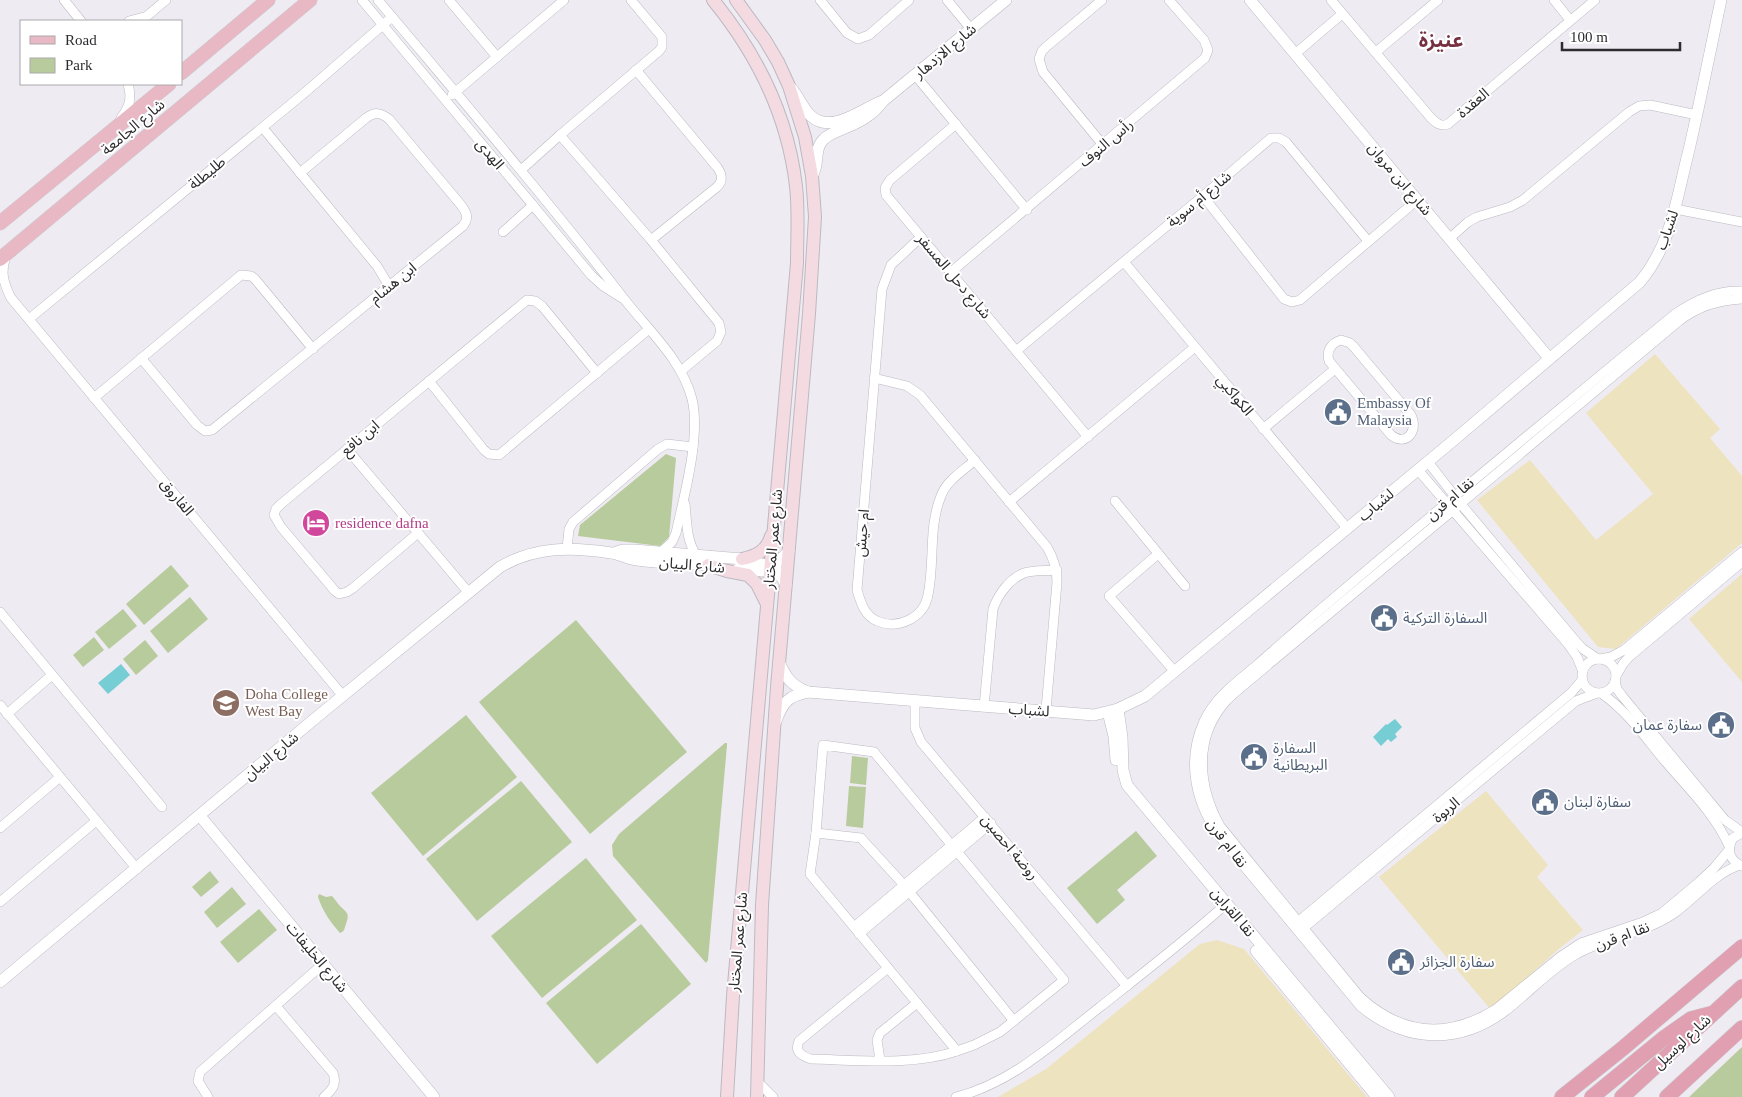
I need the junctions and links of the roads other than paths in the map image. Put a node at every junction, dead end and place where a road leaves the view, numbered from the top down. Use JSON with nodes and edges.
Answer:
{"nodes":[{"id":1,"x":64,"y":0,"type":"edge"},
{"id":2,"x":149,"y":0,"type":"edge"},
{"id":3,"x":166,"y":0,"type":"edge"},
{"id":4,"x":268,"y":0,"type":"edge"},
{"id":5,"x":310,"y":0,"type":"edge"},
{"id":6,"x":362,"y":0,"type":"edge"},
{"id":7,"x":378,"y":0,"type":"edge"},
{"id":8,"x":449,"y":0,"type":"edge"},
{"id":9,"x":564,"y":0,"type":"edge"},
{"id":10,"x":631,"y":0,"type":"edge"},
{"id":11,"x":713,"y":0,"type":"edge"},
{"id":12,"x":736,"y":0,"type":"edge"},
{"id":13,"x":820,"y":0,"type":"edge"},
{"id":14,"x":909,"y":0,"type":"edge"},
{"id":15,"x":947,"y":0,"type":"edge"},
{"id":16,"x":1006,"y":0,"type":"edge"},
{"id":17,"x":1102,"y":0,"type":"edge"},
{"id":18,"x":1169,"y":0,"type":"edge"},
{"id":19,"x":1250,"y":0,"type":"edge"},
{"id":20,"x":1331,"y":0,"type":"edge"},
{"id":21,"x":1438,"y":0,"type":"edge"},
{"id":22,"x":1554,"y":0,"type":"edge"},
{"id":23,"x":1595,"y":0,"type":"edge"},
{"id":24,"x":1721,"y":0,"type":"edge"},
{"id":25,"x":156,"y":9,"type":"junction"},
{"id":26,"x":1342,"y":14,"type":"junction"},
{"id":27,"x":392,"y":17,"type":"junction"},
{"id":28,"x":142,"y":19,"type":"edge"},
{"id":29,"x":80,"y":20,"type":"edge"},
{"id":30,"x":1570,"y":20,"type":"junction"},
{"id":31,"x":382,"y":25,"type":"junction"},
{"id":32,"x":971,"y":29,"type":"junction"},
{"id":33,"x":1376,"y":52,"type":"junction"},
{"id":34,"x":1295,"y":54,"type":"junction"},
{"id":35,"x":497,"y":57,"type":"junction"},
{"id":36,"x":198,"y":59,"type":"junction"},
{"id":37,"x":182,"y":68,"type":"edge"},
{"id":38,"x":636,"y":70,"type":"junction"},
{"id":39,"x":182,"y":72,"type":"edge"},
{"id":40,"x":915,"y":75,"type":"junction"},
{"id":41,"x":128,"y":85,"type":"edge"},
{"id":42,"x":168,"y":85,"type":"edge"},
{"id":43,"x":789,"y":86,"type":"junction"},
{"id":44,"x":456,"y":92,"type":"junction"},
{"id":45,"x":445,"y":100,"type":"junction"},
{"id":46,"x":883,"y":101,"type":"junction"},
{"id":47,"x":1697,"y":115,"type":"junction"},
{"id":48,"x":956,"y":124,"type":"junction"},
{"id":49,"x":263,"y":128,"type":"junction"},
{"id":50,"x":111,"y":132,"type":"junction"},
{"id":51,"x":560,"y":135,"type":"junction"},
{"id":52,"x":1104,"y":145,"type":"junction"},
{"id":53,"x":521,"y":170,"type":"junction"},
{"id":54,"x":300,"y":173,"type":"junction"},
{"id":55,"x":812,"y":176,"type":"junction"},
{"id":56,"x":1203,"y":196,"type":"junction"},
{"id":57,"x":1416,"y":200,"type":"junction"},
{"id":58,"x":533,"y":205,"type":"junction"},
{"id":59,"x":1675,"y":209,"type":"junction"},
{"id":60,"x":1026,"y":210,"type":"junction"},
{"id":61,"x":1742,"y":222,"type":"edge"},
{"id":62,"x":0,"y":223,"type":"edge"},
{"id":63,"x":502,"y":232,"type":"dead end"},
{"id":64,"x":921,"y":237,"type":"junction"},
{"id":65,"x":1449,"y":239,"type":"junction"},
{"id":66,"x":651,"y":240,"type":"junction"},
{"id":67,"x":1368,"y":241,"type":"junction"},
{"id":68,"x":584,"y":246,"type":"junction"},
{"id":69,"x":574,"y":254,"type":"junction"},
{"id":70,"x":4,"y":256,"type":"edge"},
{"id":71,"x":1124,"y":262,"type":"junction"},
{"id":72,"x":951,"y":272,"type":"junction"},
{"id":73,"x":390,"y":286,"type":"junction"},
{"id":74,"x":0,"y":290,"type":"edge"},
{"id":75,"x":1742,"y":291,"type":"edge"},
{"id":76,"x":11,"y":298,"type":"junction"},
{"id":77,"x":625,"y":299,"type":"junction"},
{"id":78,"x":1742,"y":299,"type":"edge"},
{"id":79,"x":29,"y":319,"type":"junction"},
{"id":80,"x":649,"y":329,"type":"junction"},
{"id":81,"x":1195,"y":347,"type":"junction"},
{"id":82,"x":313,"y":349,"type":"junction"},
{"id":83,"x":1016,"y":351,"type":"junction"},
{"id":84,"x":142,"y":358,"type":"junction"},
{"id":85,"x":1549,"y":358,"type":"junction"},
{"id":86,"x":1335,"y":369,"type":"junction"},
{"id":87,"x":681,"y":371,"type":"junction"},
{"id":88,"x":597,"y":373,"type":"junction"},
{"id":89,"x":874,"y":378,"type":"junction"},
{"id":90,"x":429,"y":381,"type":"junction"},
{"id":91,"x":94,"y":398,"type":"junction"},
{"id":92,"x":1263,"y":429,"type":"junction"},
{"id":93,"x":1088,"y":437,"type":"junction"},
{"id":94,"x":692,"y":447,"type":"junction"},
{"id":95,"x":347,"y":449,"type":"junction"},
{"id":96,"x":975,"y":460,"type":"junction"},
{"id":97,"x":1428,"y":462,"type":"junction"},
{"id":98,"x":1418,"y":470,"type":"junction"},
{"id":99,"x":684,"y":492,"type":"junction"},
{"id":100,"x":1455,"y":495,"type":"junction"},
{"id":101,"x":1115,"y":501,"type":"dead end"},
{"id":102,"x":1009,"y":502,"type":"junction"},
{"id":103,"x":1446,"y":503,"type":"junction"},
{"id":104,"x":1457,"y":506,"type":"junction"},
{"id":105,"x":1348,"y":528,"type":"junction"},
{"id":106,"x":774,"y":529,"type":"junction"},
{"id":107,"x":418,"y":533,"type":"junction"},
{"id":108,"x":567,"y":549,"type":"junction"},
{"id":109,"x":789,"y":551,"type":"junction"},
{"id":110,"x":661,"y":552,"type":"junction"},
{"id":111,"x":1742,"y":552,"type":"edge"},
{"id":112,"x":614,"y":553,"type":"junction"},
{"id":113,"x":1158,"y":554,"type":"junction"},
{"id":114,"x":696,"y":555,"type":"junction"},
{"id":115,"x":742,"y":559,"type":"junction"},
{"id":116,"x":1742,"y":562,"type":"edge"},
{"id":117,"x":708,"y":565,"type":"junction"},
{"id":118,"x":771,"y":566,"type":"junction"},
{"id":119,"x":1057,"y":570,"type":"junction"},
{"id":120,"x":786,"y":585,"type":"junction"},
{"id":121,"x":1185,"y":586,"type":"dead end"},
{"id":122,"x":469,"y":593,"type":"junction"},
{"id":123,"x":768,"y":604,"type":"junction"},
{"id":124,"x":0,"y":612,"type":"edge"},
{"id":125,"x":1599,"y":659,"type":"junction"},
{"id":126,"x":779,"y":662,"type":"junction"},
{"id":127,"x":1175,"y":672,"type":"junction"},
{"id":128,"x":52,"y":675,"type":"junction"},
{"id":129,"x":1583,"y":675,"type":"junction"},
{"id":130,"x":1616,"y":678,"type":"junction"},
{"id":131,"x":808,"y":692,"type":"junction"},
{"id":132,"x":1599,"y":693,"type":"junction"},
{"id":133,"x":343,"y":696,"type":"junction"},
{"id":134,"x":916,"y":700,"type":"junction"},
{"id":135,"x":0,"y":705,"type":"edge"},
{"id":136,"x":984,"y":706,"type":"junction"},
{"id":137,"x":1046,"y":710,"type":"junction"},
{"id":138,"x":1113,"y":711,"type":"junction"},
{"id":139,"x":7,"y":714,"type":"junction"},
{"id":140,"x":775,"y":722,"type":"junction"},
{"id":141,"x":60,"y":777,"type":"junction"},
{"id":142,"x":162,"y":808,"type":"dead end"},
{"id":143,"x":0,"y":816,"type":"edge"},
{"id":144,"x":200,"y":816,"type":"junction"},
{"id":145,"x":12,"y":818,"type":"junction"},
{"id":146,"x":988,"y":820,"type":"junction"},
{"id":147,"x":96,"y":821,"type":"junction"},
{"id":148,"x":0,"y":828,"type":"edge"},
{"id":149,"x":816,"y":833,"type":"junction"},
{"id":150,"x":1742,"y":833,"type":"edge"},
{"id":151,"x":954,"y":848,"type":"junction"},
{"id":152,"x":1729,"y":848,"type":"junction"},
{"id":153,"x":1741,"y":865,"type":"edge"},
{"id":154,"x":137,"y":869,"type":"junction"},
{"id":155,"x":906,"y":888,"type":"junction"},
{"id":156,"x":0,"y":902,"type":"edge"},
{"id":157,"x":1224,"y":906,"type":"junction"},
{"id":158,"x":1298,"y":927,"type":"junction"},
{"id":159,"x":857,"y":930,"type":"junction"},
{"id":160,"x":1742,"y":947,"type":"edge"},
{"id":161,"x":323,"y":964,"type":"junction"},
{"id":162,"x":888,"y":968,"type":"junction"},
{"id":163,"x":0,"y":982,"type":"edge"},
{"id":164,"x":1126,"y":986,"type":"junction"},
{"id":165,"x":1742,"y":987,"type":"edge"},
{"id":166,"x":917,"y":1003,"type":"junction"},
{"id":167,"x":276,"y":1006,"type":"junction"},
{"id":168,"x":1714,"y":1012,"type":"junction"},
{"id":169,"x":1014,"y":1021,"type":"junction"},
{"id":170,"x":1742,"y":1028,"type":"edge"},
{"id":171,"x":957,"y":1051,"type":"junction"},
{"id":172,"x":730,"y":1056,"type":"junction"},
{"id":173,"x":880,"y":1060,"type":"junction"},
{"id":174,"x":758,"y":1082,"type":"junction"},
{"id":175,"x":427,"y":1094,"type":"edge"},
{"id":176,"x":208,"y":1097,"type":"edge"},
{"id":177,"x":324,"y":1097,"type":"edge"},
{"id":178,"x":721,"y":1097,"type":"edge"},
{"id":179,"x":728,"y":1097,"type":"edge"},
{"id":180,"x":757,"y":1097,"type":"edge"},
{"id":181,"x":773,"y":1097,"type":"edge"},
{"id":182,"x":956,"y":1097,"type":"edge"},
{"id":183,"x":1377,"y":1097,"type":"edge"},
{"id":184,"x":1389,"y":1097,"type":"edge"},
{"id":185,"x":1562,"y":1097,"type":"edge"},
{"id":186,"x":1592,"y":1097,"type":"edge"},
{"id":187,"x":1622,"y":1097,"type":"edge"},
{"id":188,"x":1667,"y":1097,"type":"edge"}],
"edges":[{"from":1,"to":29,"type":"street"},
{"from":2,"to":25,"type":"street"},
{"from":3,"to":25,"type":"street"},
{"from":4,"to":36,"type":"main road"},
{"from":5,"to":70,"type":"main road","name":"شارع الجامعة"},
{"from":6,"to":31,"type":"street","name":"الهدى"},
{"from":7,"to":27,"type":"street","name":"الهدى"},
{"from":8,"to":35,"type":"street"},
{"from":9,"to":35,"type":"street"},
{"from":10,"to":38,"type":"street"},
{"from":11,"to":106,"type":"main road","name":"شارع عمر المختار"},
{"from":12,"to":43,"type":"main road","name":"شارع عمر المختار"},
{"from":13,"to":14,"type":"street"},
{"from":15,"to":32,"type":"street"},
{"from":16,"to":32,"type":"street","name":"شارع الازدهار"},
{"from":17,"to":52,"type":"street"},
{"from":18,"to":52,"type":"street","name":"رأس النوف"},
{"from":19,"to":34,"type":"street","name":"شارع ابن مروان"},
{"from":20,"to":26,"type":"street","name":"العقدة"},
{"from":21,"to":33,"type":"street"},
{"from":22,"to":30,"type":"street"},
{"from":23,"to":30,"type":"street","name":"العقدة"},
{"from":24,"to":47,"type":"street","name":"لشباب"},
{"from":25,"to":28,"type":"street"},
{"from":26,"to":33,"type":"street","name":"العقدة"},
{"from":26,"to":34,"type":"street"},
{"from":27,"to":31,"type":"street","name":"طليطلة"},
{"from":27,"to":44,"type":"street","name":"الهدى"},
{"from":30,"to":33,"type":"street","name":"العقدة"},
{"from":31,"to":45,"type":"street","name":"الهدى"},
{"from":31,"to":49,"type":"street","name":"طليطلة"},
{"from":32,"to":40,"type":"street","name":"شارع الازدهار"},
{"from":34,"to":57,"type":"street","name":"شارع ابن مروان"},
{"from":35,"to":44,"type":"street"},
{"from":36,"to":37,"type":"street"},
{"from":36,"to":39,"type":"main road"},
{"from":38,"to":51,"type":"street"},
{"from":38,"to":66,"type":"street"},
{"from":40,"to":46,"type":"street","name":"شارع الازدهار"},
{"from":40,"to":48,"type":"street"},
{"from":41,"to":50,"type":"street"},
{"from":42,"to":50,"type":"main road","name":"شارع الجامعة"},
{"from":43,"to":46,"type":"street","name":"شارع الازدهار"},
{"from":43,"to":55,"type":"main road","name":"شارع عمر المختار"},
{"from":44,"to":45,"type":"street"},
{"from":44,"to":53,"type":"street","name":"الهدى"},
{"from":45,"to":58,"type":"street","name":"الهدى"},
{"from":46,"to":55,"type":"street","name":"شارع الازدهار"},
{"from":47,"to":59,"type":"street","name":"لشباب"},
{"from":47,"to":65,"type":"street"},
{"from":48,"to":60,"type":"street"},
{"from":48,"to":64,"type":"street","name":"شارع دحل المسفر"},
{"from":49,"to":54,"type":"street"},
{"from":49,"to":79,"type":"street","name":"طليطلة"},
{"from":50,"to":62,"type":"main road","name":"شارع الجامعة"},
{"from":51,"to":53,"type":"street"},
{"from":51,"to":66,"type":"street"},
{"from":52,"to":60,"type":"street","name":"رأس النوف"},
{"from":53,"to":68,"type":"street","name":"الهدى"},
{"from":54,"to":73,"type":"street"},
{"from":54,"to":73,"type":"street","name":"ابن هشام"},
{"from":55,"to":109,"type":"main road","name":"شارع عمر المختار"},
{"from":56,"to":67,"type":"street","name":"شارع أم سوية"},
{"from":56,"to":67,"type":"street"},
{"from":56,"to":71,"type":"street","name":"شارع أم سوية"},
{"from":57,"to":65,"type":"street","name":"شارع ابن مروان"},
{"from":57,"to":67,"type":"street"},
{"from":58,"to":63,"type":"street"},
{"from":58,"to":69,"type":"street","name":"الهدى"},
{"from":59,"to":61,"type":"street"},
{"from":59,"to":85,"type":"street","name":"لشباب"},
{"from":60,"to":72,"type":"street","name":"رأس النوف"},
{"from":64,"to":72,"type":"street","name":"شارع دحل المسفر"},
{"from":64,"to":89,"type":"street","name":"ام حيش"},
{"from":65,"to":85,"type":"street","name":"شارع ابن مروان"},
{"from":66,"to":87,"type":"street"},
{"from":68,"to":69,"type":"street"},
{"from":68,"to":77,"type":"street","name":"الهدى"},
{"from":69,"to":77,"type":"street","name":"الهدى"},
{"from":70,"to":76,"type":"street","name":"الفاروق"},
{"from":71,"to":81,"type":"street","name":"الكواكبي"},
{"from":71,"to":83,"type":"street","name":"شارع أم سوية"},
{"from":72,"to":83,"type":"street","name":"شارع دحل المسفر"},
{"from":73,"to":82,"type":"street","name":"ابن هشام"},
{"from":74,"to":76,"type":"street","name":"الفاروق"},
{"from":75,"to":100,"type":"street","name":"نقا ام قرن"},
{"from":76,"to":79,"type":"street","name":"الفاروق"},
{"from":77,"to":80,"type":"street","name":"الهدى"},
{"from":78,"to":104,"type":"street","name":"نقا ام قرن"},
{"from":79,"to":91,"type":"street","name":"الفاروق"},
{"from":80,"to":87,"type":"street","name":"الهدى"},
{"from":80,"to":88,"type":"street"},
{"from":81,"to":92,"type":"street","name":"الكواكبي"},
{"from":81,"to":93,"type":"street"},
{"from":82,"to":84,"type":"street","name":"ابن هشام"},
{"from":82,"to":84,"type":"street"},
{"from":83,"to":93,"type":"street","name":"شارع دحل المسفر"},
{"from":84,"to":91,"type":"street"},
{"from":85,"to":97,"type":"street","name":"لشباب"},
{"from":86,"to":86,"type":"street"},
{"from":86,"to":92,"type":"street"},
{"from":87,"to":94,"type":"street","name":"الهدى"},
{"from":88,"to":90,"type":"street","name":"ابن نافع"},
{"from":88,"to":90,"type":"street"},
{"from":89,"to":96,"type":"street"},
{"from":89,"to":96,"type":"street","name":"ام حيش"},
{"from":90,"to":95,"type":"street","name":"ابن نافع"},
{"from":91,"to":133,"type":"street","name":"الفاروق"},
{"from":92,"to":105,"type":"street","name":"الكواكبي"},
{"from":93,"to":102,"type":"street"},
{"from":94,"to":99,"type":"street","name":"الهدى"},
{"from":94,"to":108,"type":"street"},
{"from":95,"to":107,"type":"street"},
{"from":95,"to":107,"type":"street","name":"ابن نافع"},
{"from":96,"to":102,"type":"street"},
{"from":97,"to":98,"type":"street","name":"لشباب"},
{"from":97,"to":100,"type":"street"},
{"from":98,"to":103,"type":"street"},
{"from":98,"to":105,"type":"street","name":"لشباب"},
{"from":99,"to":110,"type":"street","name":"الهدى"},
{"from":99,"to":114,"type":"street","name":"الهدى"},
{"from":100,"to":103,"type":"street","name":"نقا ام قرن"},
{"from":100,"to":104,"type":"street"},
{"from":101,"to":113,"type":"street"},
{"from":102,"to":119,"type":"street"},
{"from":103,"to":104,"type":"street"},
{"from":103,"to":158,"type":"street","name":"نقا ام قرن"},
{"from":104,"to":125,"type":"street"},
{"from":104,"to":129,"type":"street"},
{"from":104,"to":158,"type":"street","name":"نقا ام قرن"},
{"from":105,"to":127,"type":"street","name":"لشباب"},
{"from":106,"to":115,"type":"main road"},
{"from":106,"to":118,"type":"main road","name":"شارع عمر المختار"},
{"from":107,"to":122,"type":"street"},
{"from":108,"to":112,"type":"street","name":"شارع البيان"},
{"from":108,"to":122,"type":"street","name":"شارع البيان"},
{"from":109,"to":118,"type":"street","name":"شارع البيان"},
{"from":109,"to":120,"type":"main road","name":"شارع عمر المختار"},
{"from":110,"to":112,"type":"street","name":"شارع البيان"},
{"from":110,"to":114,"type":"street","name":"شارع البيان"},
{"from":111,"to":125,"type":"street"},
{"from":112,"to":117,"type":"street","name":"شارع البيان"},
{"from":113,"to":121,"type":"street"},
{"from":113,"to":127,"type":"street"},
{"from":114,"to":115,"type":"street","name":"شارع البيان"},
{"from":115,"to":118,"type":"street","name":"شارع البيان"},
{"from":116,"to":130,"type":"street"},
{"from":117,"to":118,"type":"street","name":"شارع البيان"},
{"from":117,"to":123,"type":"main road"},
{"from":118,"to":120,"type":"street"},
{"from":118,"to":123,"type":"main road","name":"شارع عمر المختار"},
{"from":119,"to":136,"type":"street"},
{"from":119,"to":137,"type":"street"},
{"from":120,"to":126,"type":"main road","name":"شارع عمر المختار"},
{"from":122,"to":133,"type":"street","name":"شارع البيان"},
{"from":123,"to":172,"type":"main road","name":"شارع عمر المختار"},
{"from":124,"to":128,"type":"street"},
{"from":125,"to":129,"type":"street"},
{"from":125,"to":130,"type":"street"},
{"from":126,"to":131,"type":"street","name":"لشباب"},
{"from":126,"to":140,"type":"main road","name":"شارع عمر المختار"},
{"from":127,"to":138,"type":"street","name":"لشباب"},
{"from":128,"to":139,"type":"street"},
{"from":128,"to":142,"type":"street"},
{"from":129,"to":132,"type":"street"},
{"from":129,"to":158,"type":"street","name":"الربوة"},
{"from":130,"to":132,"type":"street"},
{"from":130,"to":150,"type":"street"},
{"from":131,"to":134,"type":"street","name":"لشباب"},
{"from":131,"to":140,"type":"street","name":"لشباب"},
{"from":132,"to":152,"type":"street"},
{"from":132,"to":158,"type":"street","name":"الربوة"},
{"from":133,"to":144,"type":"street","name":"شارع البيان"},
{"from":134,"to":136,"type":"street","name":"لشباب"},
{"from":134,"to":146,"type":"street","name":"روضة احصين"},
{"from":135,"to":139,"type":"street"},
{"from":136,"to":137,"type":"street","name":"لشباب"},
{"from":137,"to":138,"type":"street","name":"لشباب"},
{"from":138,"to":157,"type":"street","name":"نقا القراين"},
{"from":139,"to":141,"type":"street"},
{"from":140,"to":174,"type":"main road","name":"شارع عمر المختار"},
{"from":141,"to":145,"type":"street"},
{"from":141,"to":147,"type":"street"},
{"from":143,"to":145,"type":"street"},
{"from":144,"to":154,"type":"street","name":"شارع البيان"},
{"from":144,"to":161,"type":"street","name":"شارع الخليفات"},
{"from":145,"to":148,"type":"street"},
{"from":146,"to":151,"type":"street"},
{"from":146,"to":164,"type":"street","name":"روضة احصين"},
{"from":147,"to":154,"type":"street"},
{"from":147,"to":156,"type":"street"},
{"from":149,"to":151,"type":"street"},
{"from":149,"to":155,"type":"street"},
{"from":149,"to":159,"type":"street"},
{"from":150,"to":152,"type":"street","name":"نقا ام قرن"},
{"from":151,"to":155,"type":"street"},
{"from":151,"to":169,"type":"street"},
{"from":152,"to":153,"type":"street"},
{"from":152,"to":158,"type":"street","name":"نقا ام قرن"},
{"from":153,"to":158,"type":"street","name":"نقا ام قرن"},
{"from":154,"to":163,"type":"street","name":"شارع البيان"},
{"from":155,"to":159,"type":"street"},
{"from":155,"to":169,"type":"street"},
{"from":157,"to":164,"type":"street"},
{"from":157,"to":183,"type":"street","name":"نقا القراين"},
{"from":157,"to":184,"type":"street","name":"نقا القراين"},
{"from":159,"to":162,"type":"street"},
{"from":160,"to":185,"type":"highway"},
{"from":161,"to":167,"type":"street"},
{"from":161,"to":175,"type":"street","name":"شارع الخليفات"},
{"from":162,"to":166,"type":"street"},
{"from":162,"to":173,"type":"street"},
{"from":164,"to":182,"type":"street"},
{"from":165,"to":168,"type":"highway","name":"شارع لوسيل"},
{"from":166,"to":171,"type":"street"},
{"from":166,"to":173,"type":"street"},
{"from":167,"to":176,"type":"street"},
{"from":167,"to":177,"type":"street"},
{"from":168,"to":186,"type":"highway"},
{"from":168,"to":187,"type":"highway","name":"شارع لوسيل"},
{"from":169,"to":171,"type":"street"},
{"from":170,"to":188,"type":"highway","name":"شارع لوسيل"},
{"from":171,"to":173,"type":"street"},
{"from":172,"to":178,"type":"street"},
{"from":172,"to":179,"type":"main road","name":"شارع عمر المختار"},
{"from":174,"to":180,"type":"main road","name":"شارع عمر المختار"},
{"from":174,"to":181,"type":"street"}]}
